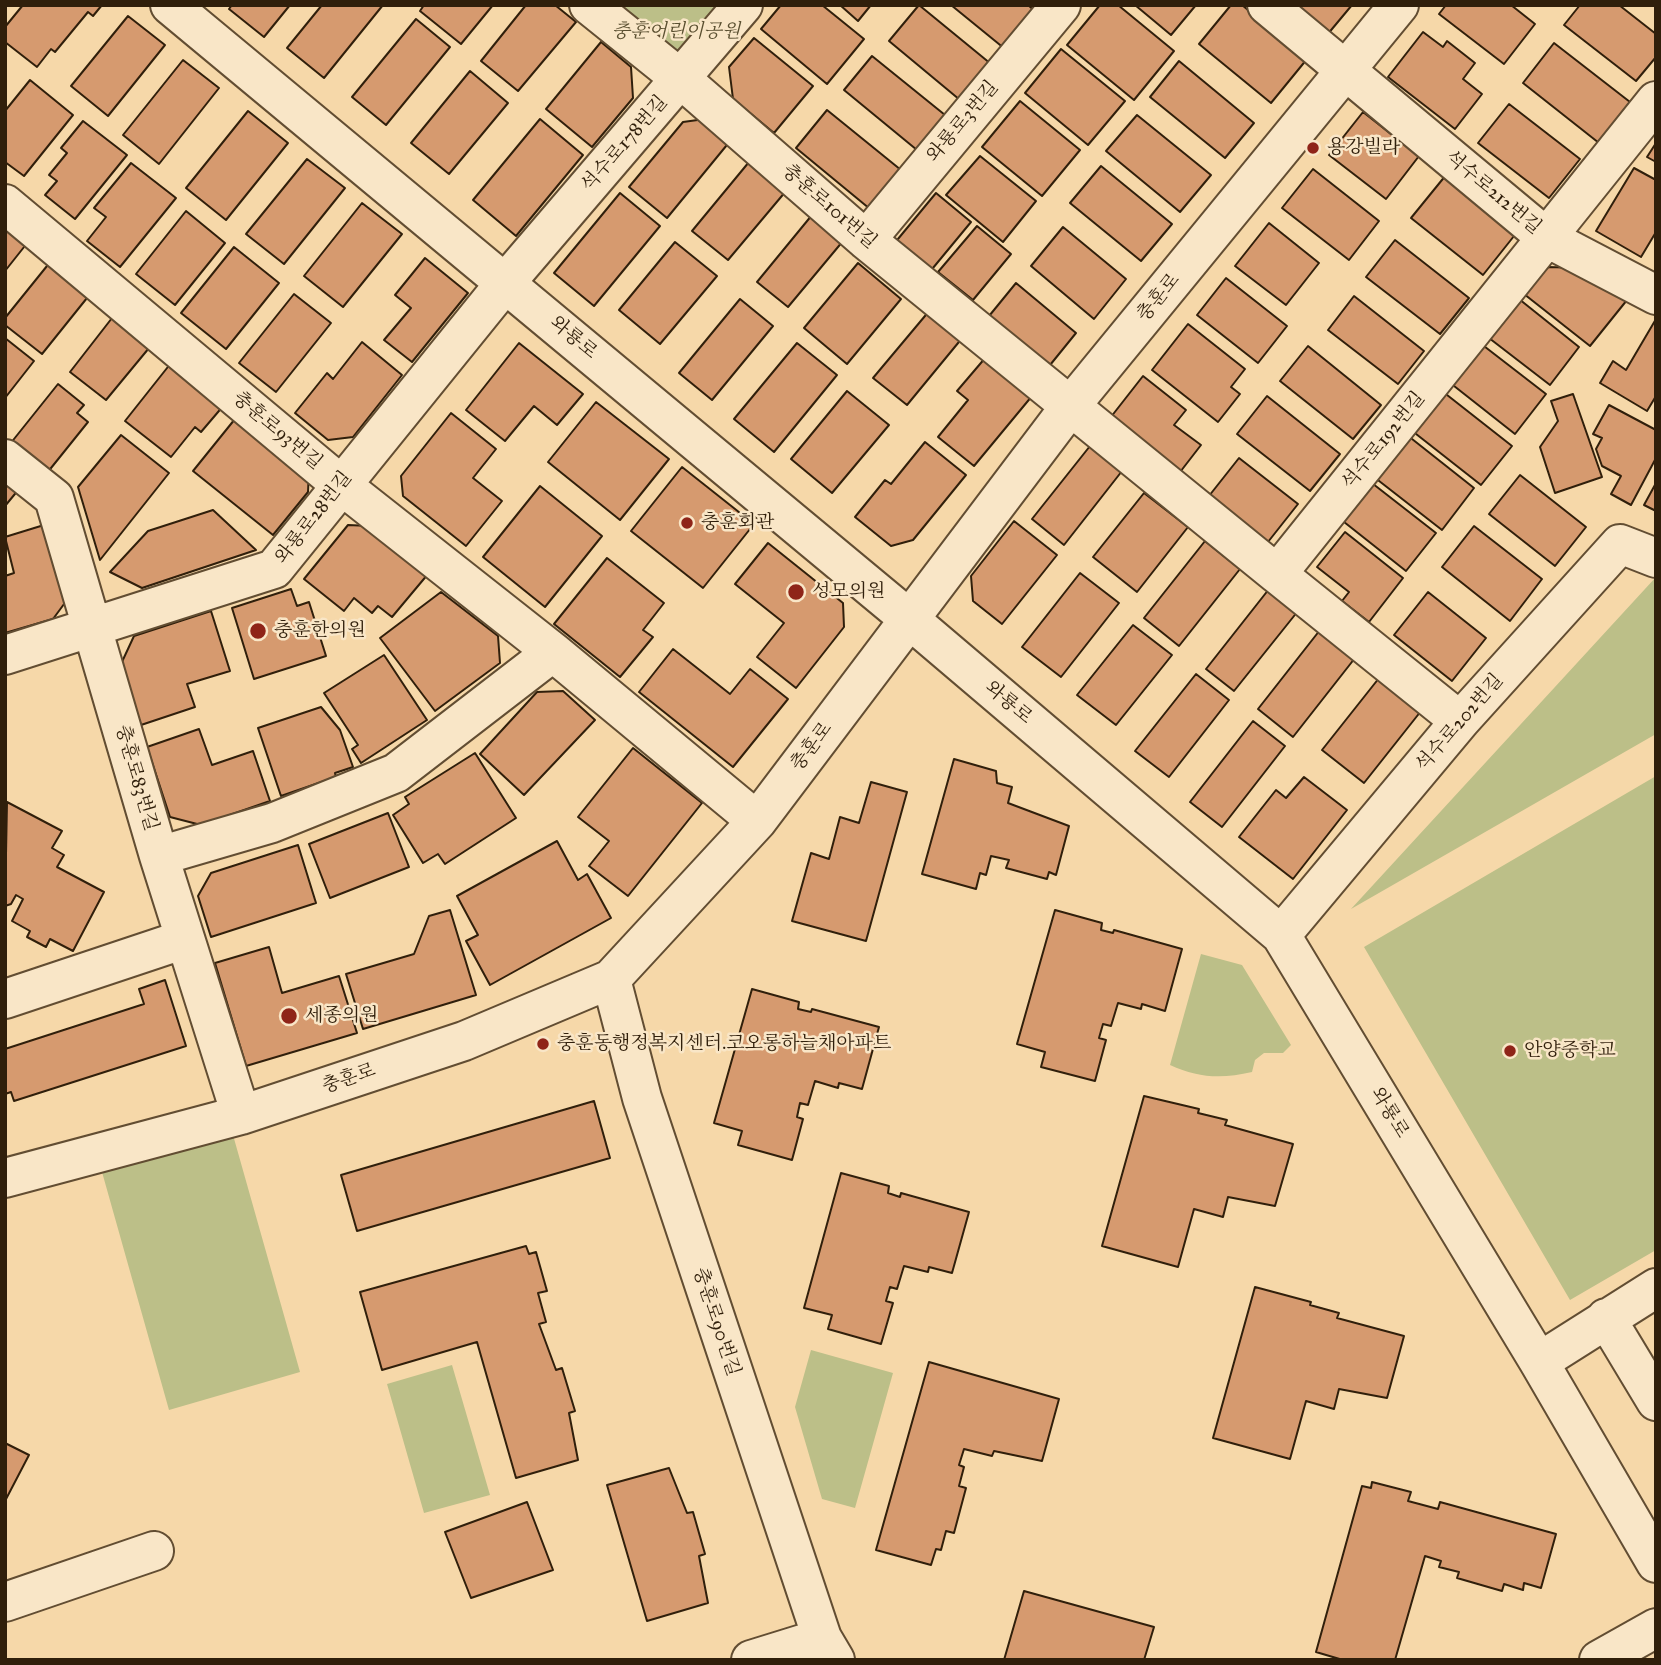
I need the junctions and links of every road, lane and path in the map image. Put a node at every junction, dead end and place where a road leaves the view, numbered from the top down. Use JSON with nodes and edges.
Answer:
{"nodes":[{"id":1,"x":170,"y":5,"type":"edge"},
{"id":2,"x":589,"y":5,"type":"edge"},
{"id":3,"x":743,"y":5,"type":"edge"},
{"id":4,"x":1060,"y":5,"type":"edge"},
{"id":5,"x":1267,"y":5,"type":"edge"},
{"id":6,"x":1399,"y":5,"type":"edge"},
{"id":7,"x":1345,"y":71,"type":"junction"},
{"id":8,"x":681,"y":79,"type":"junction"},
{"id":9,"x":1656,"y":101,"type":"edge"},
{"id":10,"x":5,"y":204,"type":"edge"},
{"id":11,"x":1547,"y":238,"type":"junction"},
{"id":12,"x":866,"y":240,"type":"junction"},
{"id":13,"x":506,"y":282,"type":"junction"},
{"id":14,"x":1656,"y":295,"type":"edge"},
{"id":15,"x":1072,"y":404,"type":"junction"},
{"id":16,"x":5,"y":459,"type":"edge"},
{"id":17,"x":340,"y":484,"type":"junction"},
{"id":18,"x":1656,"y":558,"type":"edge"},
{"id":19,"x":1277,"y":573,"type":"junction"},
{"id":20,"x":908,"y":618,"type":"junction"},
{"id":21,"x":91,"y":628,"type":"junction"},
{"id":22,"x":553,"y":652,"type":"junction"},
{"id":23,"x":5,"y":655,"type":"edge"},
{"id":24,"x":1460,"y":721,"type":"junction"},
{"id":25,"x":757,"y":821,"type":"junction"},
{"id":26,"x":159,"y":856,"type":"junction"},
{"id":27,"x":1280,"y":935,"type":"junction"},
{"id":28,"x":185,"y":939,"type":"junction"},
{"id":29,"x":611,"y":979,"type":"junction"},
{"id":30,"x":5,"y":999,"type":"edge"},
{"id":31,"x":242,"y":1115,"type":"junction"},
{"id":32,"x":5,"y":1178,"type":"edge"},
{"id":33,"x":1656,"y":1287,"type":"edge"},
{"id":34,"x":1605,"y":1318,"type":"junction"},
{"id":35,"x":1539,"y":1362,"type":"junction"},
{"id":36,"x":1656,"y":1401,"type":"edge"},
{"id":37,"x":154,"y":1551,"type":"dead end"},
{"id":38,"x":1656,"y":1563,"type":"edge"},
{"id":39,"x":5,"y":1602,"type":"edge"},
{"id":40,"x":1656,"y":1628,"type":"edge"},
{"id":41,"x":829,"y":1649,"type":"edge"},
{"id":42,"x":751,"y":1660,"type":"edge"},
{"id":43,"x":1599,"y":1660,"type":"edge"}],
"edges":[{"from":1,"to":13,"type":"street","name":"와룡로"},
{"from":2,"to":8,"type":"street","name":"충훈로101번길"},
{"from":3,"to":8,"type":"street","name":"석수로178번길"},
{"from":4,"to":12,"type":"street","name":"와룡로3번길"},
{"from":5,"to":7,"type":"street","name":"석수로212번길"},
{"from":6,"to":7,"type":"street","name":"충훈로"},
{"from":7,"to":11,"type":"street","name":"석수로212번길"},
{"from":7,"to":15,"type":"street","name":"충훈로"},
{"from":8,"to":12,"type":"street","name":"충훈로101번길"},
{"from":8,"to":13,"type":"street","name":"석수로178번길"},
{"from":9,"to":11,"type":"street","name":"석수로192번길"},
{"from":10,"to":17,"type":"street","name":"충훈로93번길"},
{"from":11,"to":14,"type":"street","name":"석수로212번길"},
{"from":11,"to":19,"type":"street","name":"석수로192번길"},
{"from":12,"to":15,"type":"street","name":"충훈로101번길"},
{"from":13,"to":17,"type":"street","name":"와룡로28번길"},
{"from":13,"to":20,"type":"street","name":"와룡로"},
{"from":15,"to":19,"type":"street"},
{"from":15,"to":20,"type":"street","name":"충훈로"},
{"from":16,"to":21,"type":"street","name":"충훈로83번길"},
{"from":17,"to":21,"type":"street","name":"와룡로28번길"},
{"from":17,"to":22,"type":"street","name":"충훈로93번길"},
{"from":18,"to":24,"type":"street","name":"석수로202번길"},
{"from":19,"to":24,"type":"street"},
{"from":20,"to":25,"type":"street","name":"충훈로"},
{"from":20,"to":27,"type":"street","name":"와룡로"},
{"from":21,"to":23,"type":"street","name":"와룡로28번길"},
{"from":21,"to":26,"type":"street","name":"충훈로83번길"},
{"from":22,"to":25,"type":"street","name":"충훈로93번길"},
{"from":22,"to":26,"type":"street"},
{"from":24,"to":27,"type":"street","name":"석수로202번길"},
{"from":25,"to":29,"type":"street","name":"충훈로"},
{"from":26,"to":28,"type":"street","name":"충훈로83번길"},
{"from":27,"to":35,"type":"street","name":"와룡로"},
{"from":28,"to":30,"type":"street"},
{"from":28,"to":31,"type":"street","name":"충훈로83번길"},
{"from":29,"to":31,"type":"street","name":"충훈로"},
{"from":29,"to":41,"type":"street","name":"충훈로90번길"},
{"from":31,"to":32,"type":"street","name":"충훈로"},
{"from":33,"to":34,"type":"street"},
{"from":34,"to":35,"type":"street"},
{"from":34,"to":36,"type":"street"},
{"from":35,"to":38,"type":"street","name":"와룡로"},
{"from":37,"to":39,"type":"street"},
{"from":40,"to":43,"type":"street"},
{"from":41,"to":42,"type":"street"}]}
